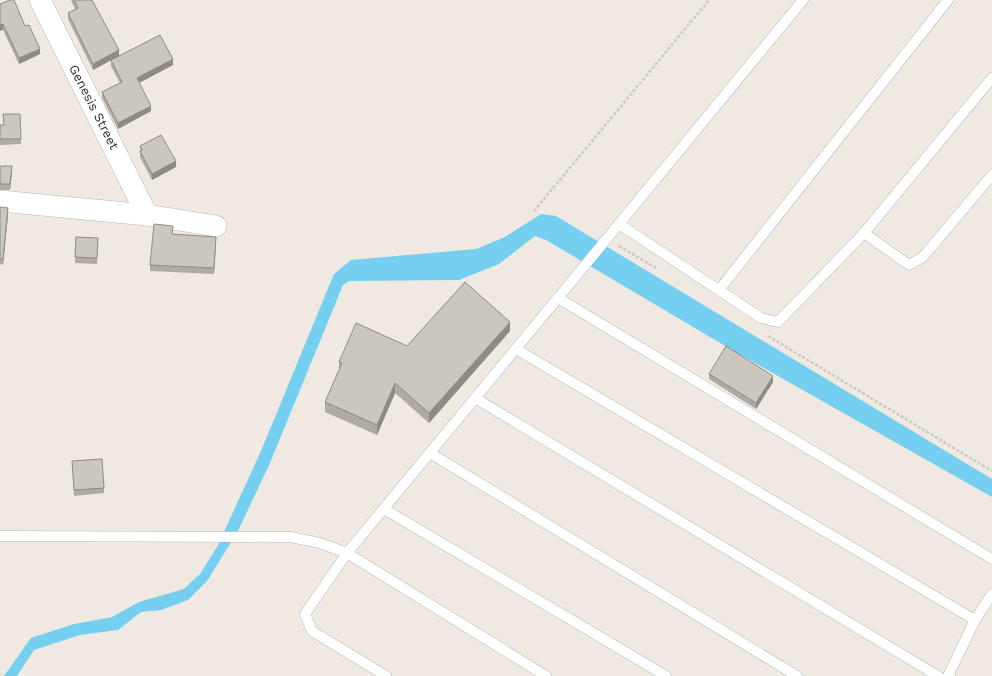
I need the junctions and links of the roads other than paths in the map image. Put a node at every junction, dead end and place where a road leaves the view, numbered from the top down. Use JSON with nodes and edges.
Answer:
{"nodes":[{"id":1,"x":40,"y":0,"type":"edge"},
{"id":2,"x":803,"y":0,"type":"edge"},
{"id":3,"x":948,"y":0,"type":"edge"},
{"id":4,"x":992,"y":78,"type":"edge"},
{"id":5,"x":992,"y":175,"type":"edge"},
{"id":6,"x":0,"y":201,"type":"edge"},
{"id":7,"x":147,"y":215,"type":"junction"},
{"id":8,"x":618,"y":224,"type":"junction"},
{"id":9,"x":216,"y":226,"type":"dead end"},
{"id":10,"x":864,"y":233,"type":"junction"},
{"id":11,"x":719,"y":290,"type":"junction"},
{"id":12,"x":558,"y":298,"type":"junction"},
{"id":13,"x":516,"y":349,"type":"junction"},
{"id":14,"x":475,"y":398,"type":"junction"},
{"id":15,"x":430,"y":452,"type":"junction"},
{"id":16,"x":384,"y":509,"type":"junction"},
{"id":17,"x":0,"y":536,"type":"edge"},
{"id":18,"x":347,"y":553,"type":"junction"},
{"id":19,"x":992,"y":559,"type":"edge"},
{"id":20,"x":992,"y":594,"type":"edge"},
{"id":21,"x":975,"y":620,"type":"junction"},
{"id":22,"x":386,"y":676,"type":"edge"},
{"id":23,"x":546,"y":676,"type":"edge"},
{"id":24,"x":666,"y":676,"type":"edge"},
{"id":25,"x":797,"y":676,"type":"edge"},
{"id":26,"x":938,"y":676,"type":"edge"},
{"id":27,"x":948,"y":676,"type":"edge"}],
"edges":[{"from":1,"to":7,"type":"street","name":"Genesis Street"},
{"from":2,"to":8,"type":"lane"},
{"from":3,"to":11,"type":"lane"},
{"from":4,"to":10,"type":"lane"},
{"from":5,"to":10,"type":"lane"},
{"from":6,"to":7,"type":"street"},
{"from":7,"to":9,"type":"street"},
{"from":8,"to":11,"type":"lane"},
{"from":8,"to":12,"type":"lane"},
{"from":10,"to":11,"type":"lane"},
{"from":12,"to":13,"type":"lane"},
{"from":12,"to":19,"type":"lane"},
{"from":13,"to":14,"type":"lane"},
{"from":13,"to":21,"type":"lane"},
{"from":14,"to":15,"type":"lane"},
{"from":14,"to":26,"type":"lane"},
{"from":15,"to":16,"type":"lane"},
{"from":15,"to":25,"type":"lane"},
{"from":16,"to":18,"type":"lane"},
{"from":16,"to":24,"type":"lane"},
{"from":17,"to":18,"type":"lane"},
{"from":18,"to":22,"type":"lane"},
{"from":18,"to":23,"type":"lane"},
{"from":20,"to":21,"type":"lane"},
{"from":21,"to":27,"type":"lane"}]}
